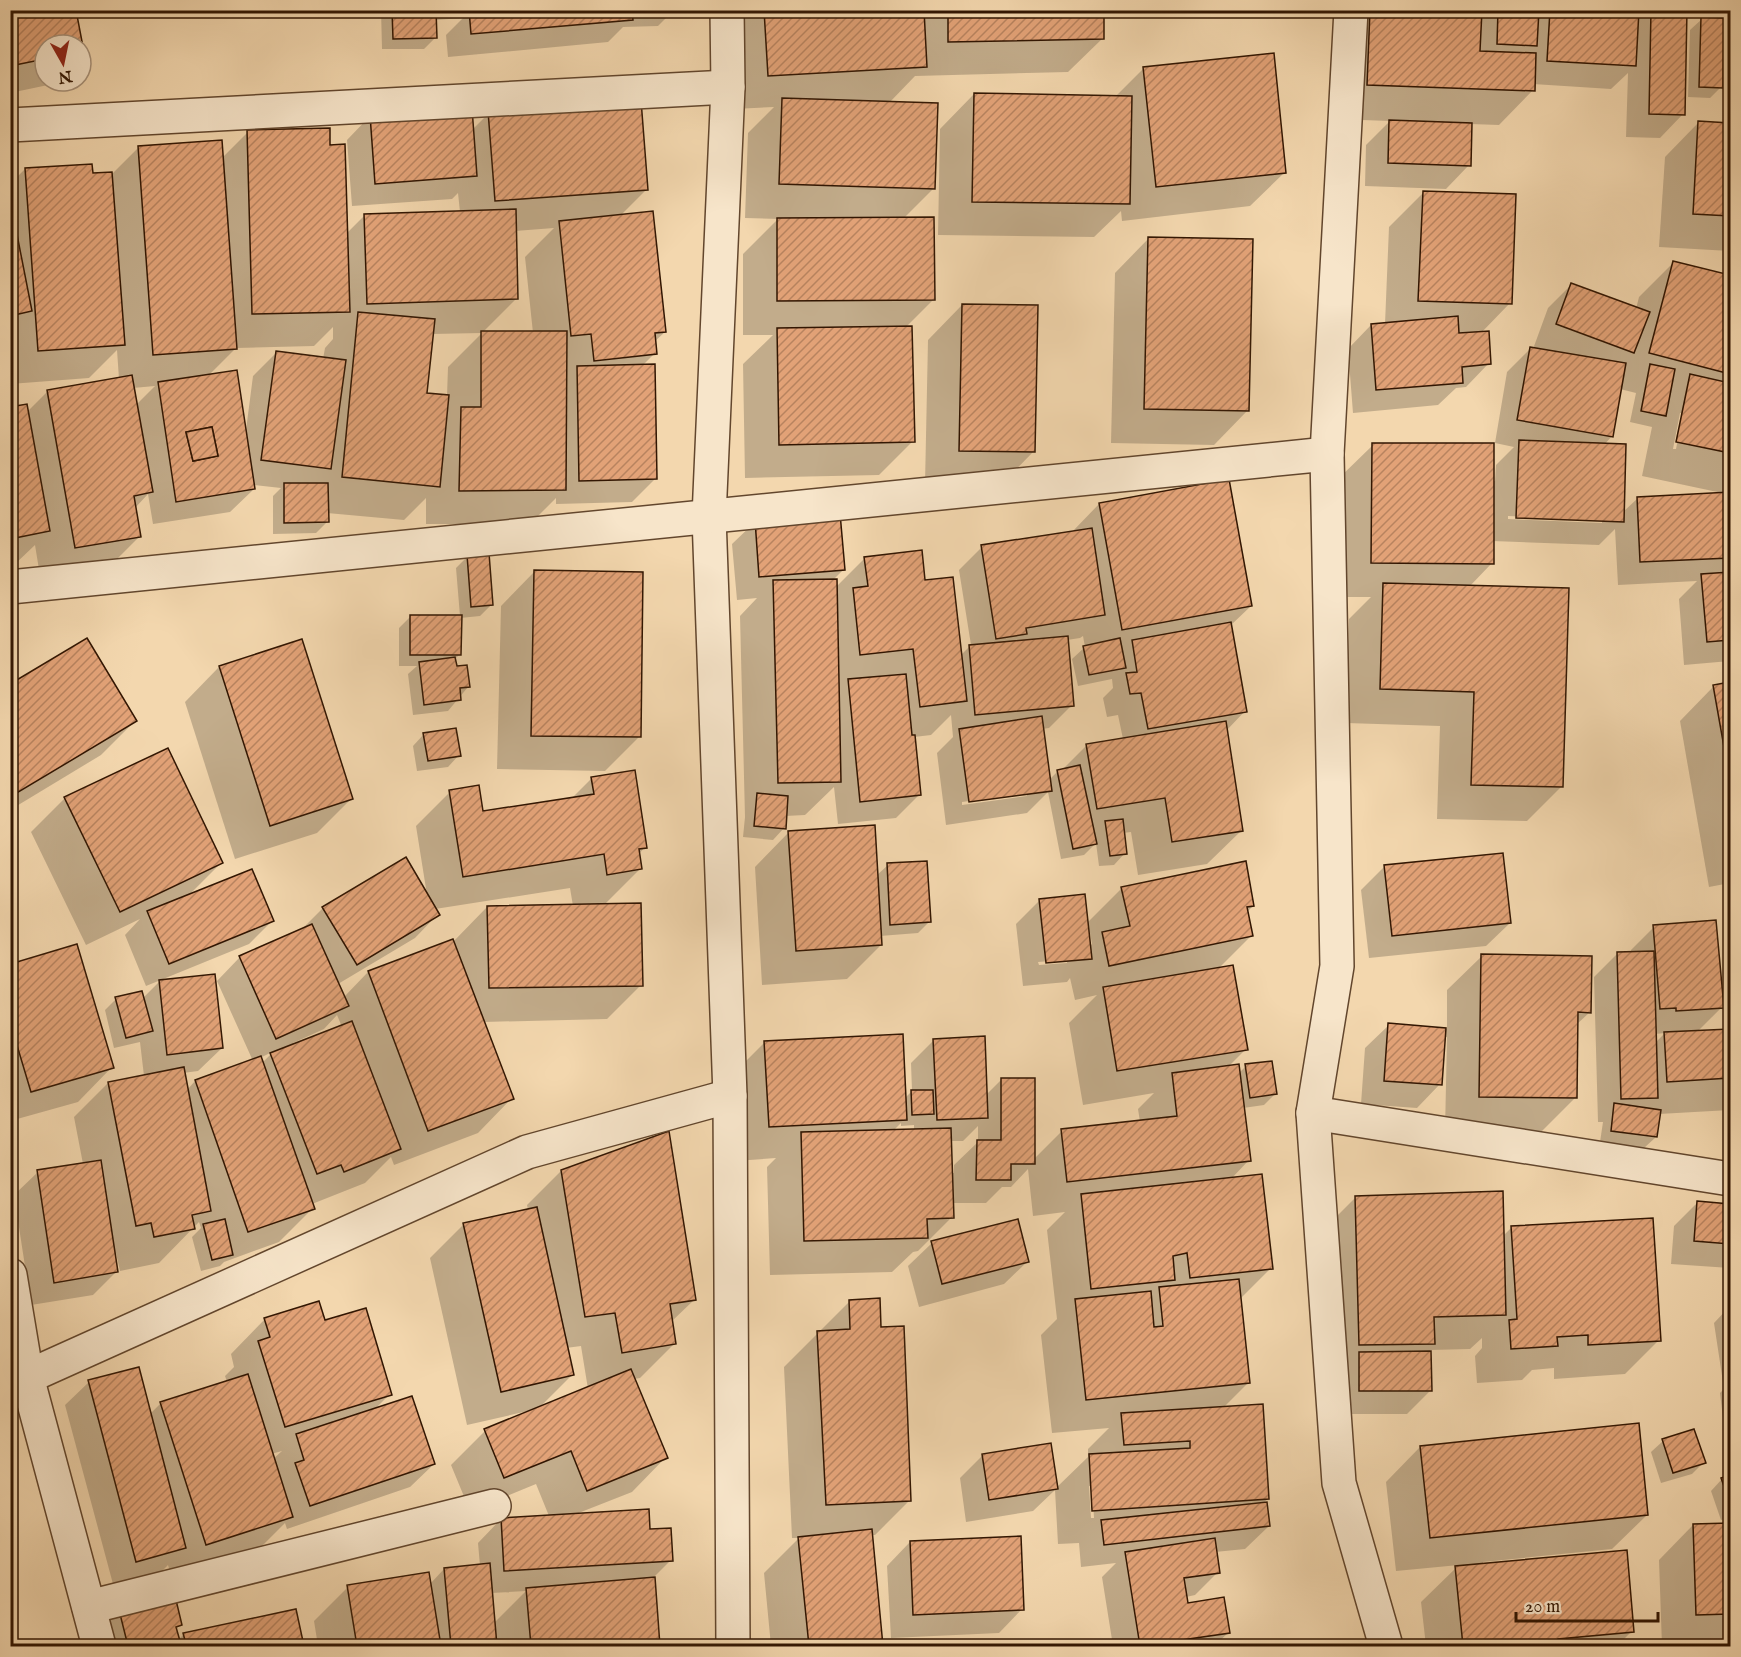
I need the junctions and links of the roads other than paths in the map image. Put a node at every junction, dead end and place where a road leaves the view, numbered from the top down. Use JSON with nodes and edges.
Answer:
{"nodes":[{"id":1,"x":727,"y":10,"type":"edge"},
{"id":2,"x":1351,"y":10,"type":"edge"},
{"id":3,"x":728,"y":87,"type":"junction"},
{"id":4,"x":10,"y":126,"type":"edge"},
{"id":5,"x":1328,"y":454,"type":"junction"},
{"id":6,"x":709,"y":517,"type":"junction"},
{"id":7,"x":10,"y":587,"type":"edge"},
{"id":8,"x":730,"y":1096,"type":"junction"},
{"id":9,"x":1313,"y":1113,"type":"junction"},
{"id":10,"x":1731,"y":1179,"type":"edge"},
{"id":11,"x":10,"y":1275,"type":"edge"},
{"id":12,"x":19,"y":1378,"type":"edge"},
{"id":13,"x":494,"y":1506,"type":"dead end"},
{"id":14,"x":89,"y":1607,"type":"junction"},
{"id":15,"x":99,"y":1647,"type":"edge"},
{"id":16,"x":733,"y":1647,"type":"edge"},
{"id":17,"x":1386,"y":1647,"type":"edge"}],
"edges":[{"from":1,"to":3,"type":"street"},
{"from":2,"to":5,"type":"street"},
{"from":3,"to":4,"type":"street"},
{"from":3,"to":6,"type":"street"},
{"from":5,"to":6,"type":"street"},
{"from":5,"to":9,"type":"street"},
{"from":6,"to":7,"type":"street"},
{"from":6,"to":8,"type":"street"},
{"from":8,"to":12,"type":"street"},
{"from":8,"to":16,"type":"street"},
{"from":9,"to":10,"type":"street"},
{"from":9,"to":17,"type":"street"},
{"from":11,"to":12,"type":"street"},
{"from":12,"to":14,"type":"street"},
{"from":13,"to":14,"type":"street"},
{"from":14,"to":15,"type":"street"}]}
